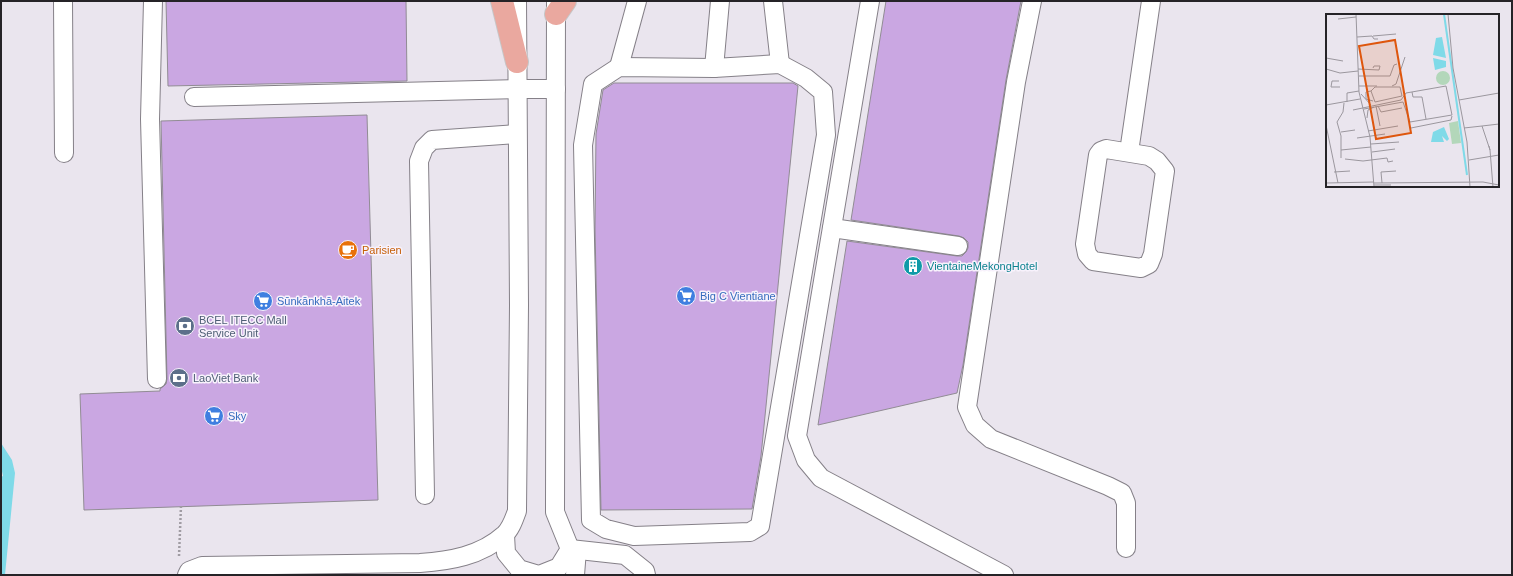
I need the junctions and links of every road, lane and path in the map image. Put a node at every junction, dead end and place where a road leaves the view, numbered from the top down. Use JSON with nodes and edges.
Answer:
{"nodes":[{"id":1,"x":63,"y":1,"type":"edge"},
{"id":2,"x":153,"y":1,"type":"edge"},
{"id":3,"x":502,"y":1,"type":"edge"},
{"id":4,"x":517,"y":1,"type":"edge"},
{"id":5,"x":637,"y":1,"type":"edge"},
{"id":6,"x":720,"y":1,"type":"edge"},
{"id":7,"x":773,"y":1,"type":"edge"},
{"id":8,"x":870,"y":1,"type":"edge"},
{"id":9,"x":1032,"y":1,"type":"edge"},
{"id":10,"x":1151,"y":1,"type":"edge"},
{"id":11,"x":559,"y":5,"type":"edge"},
{"id":12,"x":517,"y":62,"type":"junction"},
{"id":13,"x":780,"y":64,"type":"junction"},
{"id":14,"x":619,"y":67,"type":"junction"},
{"id":15,"x":714,"y":68,"type":"junction"},
{"id":16,"x":517,"y":89,"type":"junction"},
{"id":17,"x":556,"y":90,"type":"junction"},
{"id":18,"x":194,"y":97,"type":"dead end"},
{"id":19,"x":517,"y":134,"type":"junction"},
{"id":20,"x":826,"y":135,"type":"junction"},
{"id":21,"x":846,"y":140,"type":"junction"},
{"id":22,"x":556,"y":143,"type":"junction"},
{"id":23,"x":583,"y":146,"type":"junction"},
{"id":24,"x":1129,"y":152,"type":"junction"},
{"id":25,"x":64,"y":153,"type":"dead end"},
{"id":26,"x":832,"y":228,"type":"junction"},
{"id":27,"x":958,"y":246,"type":"dead end"},
{"id":28,"x":157,"y":380,"type":"dead end"},
{"id":29,"x":425,"y":495,"type":"dead end"},
{"id":30,"x":181,"y":506,"type":"dead end"},
{"id":31,"x":504,"y":535,"type":"junction"},
{"id":32,"x":634,"y":536,"type":"junction"},
{"id":33,"x":1126,"y":548,"type":"dead end"},
{"id":34,"x":573,"y":550,"type":"junction"},
{"id":35,"x":625,"y":555,"type":"junction"},
{"id":36,"x":183,"y":567,"type":"edge"},
{"id":37,"x":576,"y":575,"type":"edge"},
{"id":38,"x":646,"y":575,"type":"edge"},
{"id":39,"x":1004,"y":575,"type":"edge"}],
"edges":[{"from":1,"to":25,"type":"street"},
{"from":2,"to":28,"type":"street"},
{"from":3,"to":12,"type":"main road"},
{"from":4,"to":12,"type":"street"},
{"from":5,"to":14,"type":"street"},
{"from":6,"to":15,"type":"street"},
{"from":7,"to":13,"type":"street"},
{"from":8,"to":21,"type":"street"},
{"from":9,"to":33,"type":"street"},
{"from":10,"to":24,"type":"street"},
{"from":11,"to":17,"type":"street"},
{"from":12,"to":16,"type":"street"},
{"from":13,"to":15,"type":"street"},
{"from":13,"to":20,"type":"street"},
{"from":14,"to":15,"type":"street"},
{"from":14,"to":23,"type":"street"},
{"from":16,"to":17,"type":"street"},
{"from":16,"to":18,"type":"street"},
{"from":16,"to":19,"type":"street"},
{"from":17,"to":22,"type":"street"},
{"from":19,"to":29,"type":"street"},
{"from":19,"to":31,"type":"street"},
{"from":20,"to":21,"type":"street"},
{"from":20,"to":32,"type":"street"},
{"from":21,"to":26,"type":"street"},
{"from":22,"to":23,"type":"street"},
{"from":22,"to":34,"type":"street"},
{"from":23,"to":32,"type":"street"},
{"from":24,"to":24,"type":"street"},
{"from":26,"to":27,"type":"street"},
{"from":26,"to":39,"type":"street"},
{"from":30,"to":36,"type":"path"},
{"from":31,"to":34,"type":"street"},
{"from":31,"to":36,"type":"street"},
{"from":32,"to":35,"type":"street"},
{"from":34,"to":35,"type":"street"},
{"from":34,"to":37,"type":"street"},
{"from":35,"to":38,"type":"street"}]}
